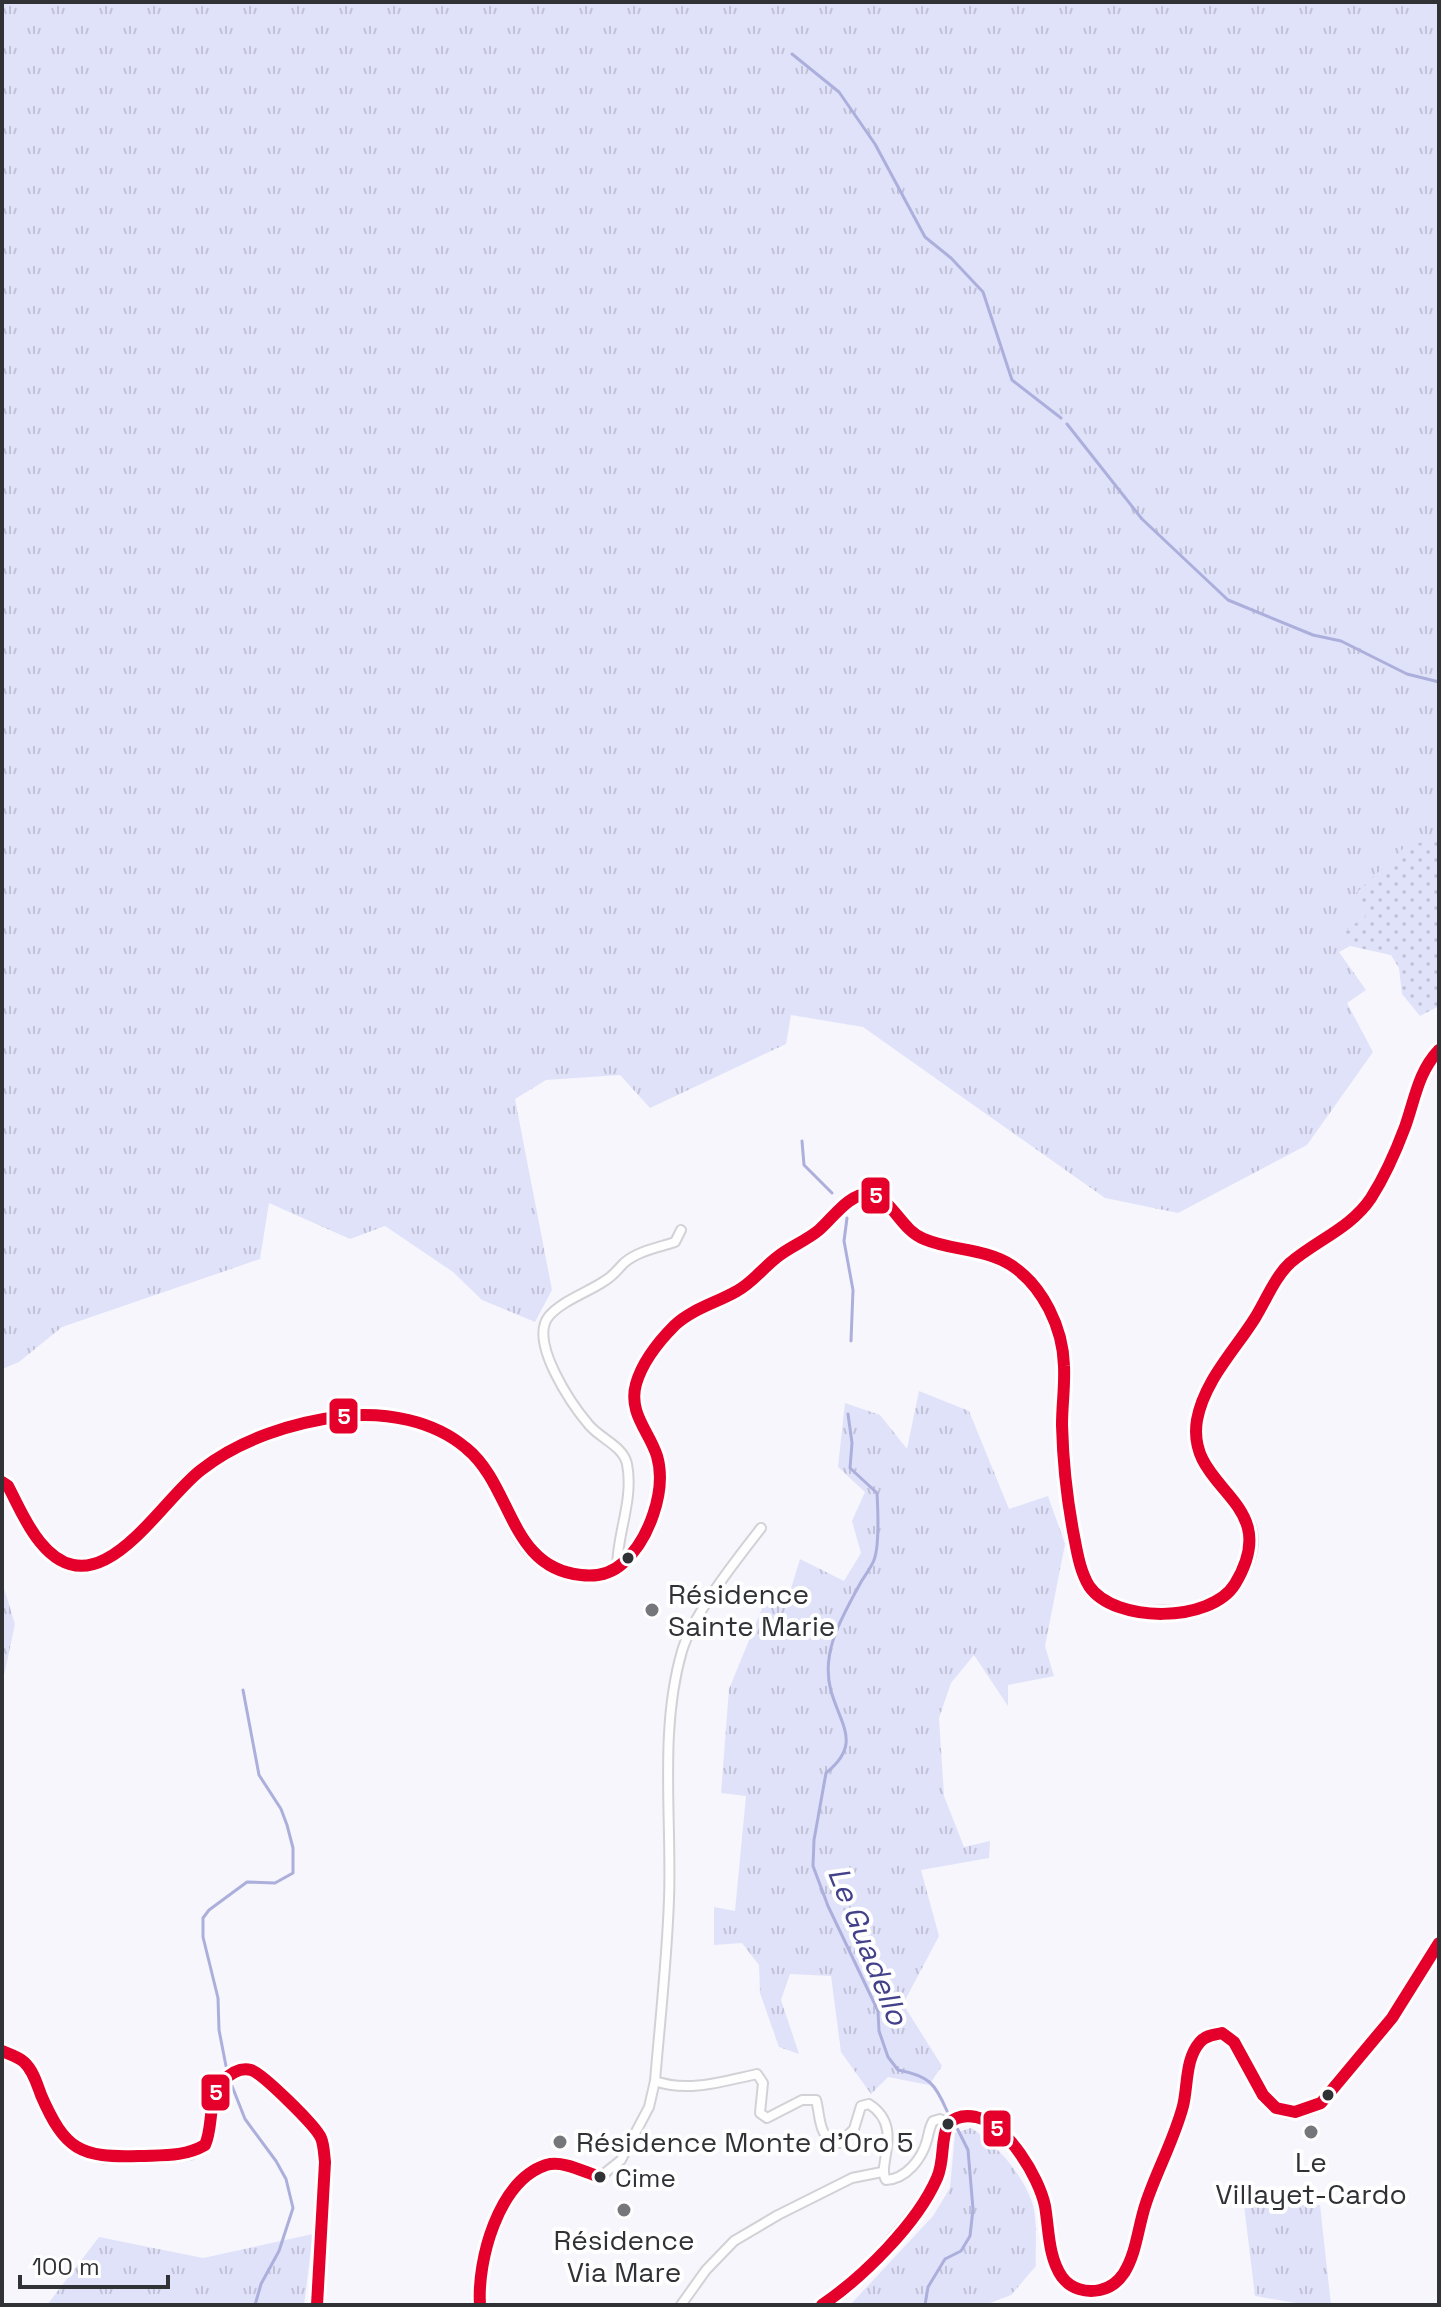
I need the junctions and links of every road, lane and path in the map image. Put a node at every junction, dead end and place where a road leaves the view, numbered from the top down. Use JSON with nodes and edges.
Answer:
{"nodes":[{"id":1,"x":1439,"y":1050,"type":"edge"},
{"id":2,"x":681,"y":1230,"type":"dead end"},
{"id":3,"x":2,"y":1482,"type":"edge"},
{"id":4,"x":761,"y":1528,"type":"dead end"},
{"id":5,"x":617,"y":1568,"type":"junction"},
{"id":6,"x":1439,"y":1943,"type":"edge"},
{"id":7,"x":2,"y":2051,"type":"edge"},
{"id":8,"x":655,"y":2081,"type":"junction"},
{"id":9,"x":948,"y":2123,"type":"junction"},
{"id":10,"x":882,"y":2172,"type":"junction"},
{"id":11,"x":317,"y":2305,"type":"edge"},
{"id":12,"x":480,"y":2305,"type":"edge"},
{"id":13,"x":681,"y":2305,"type":"edge"},
{"id":14,"x":822,"y":2305,"type":"edge"}],
"edges":[{"from":1,"to":5,"type":"street"},
{"from":2,"to":5,"type":"street"},
{"from":3,"to":5,"type":"street"},
{"from":4,"to":8,"type":"street"},
{"from":6,"to":9,"type":"street"},
{"from":7,"to":11,"type":"street"},
{"from":8,"to":10,"type":"street"},
{"from":8,"to":12,"type":"street"},
{"from":9,"to":10,"type":"street"},
{"from":9,"to":14,"type":"street"},
{"from":10,"to":13,"type":"street"}]}
